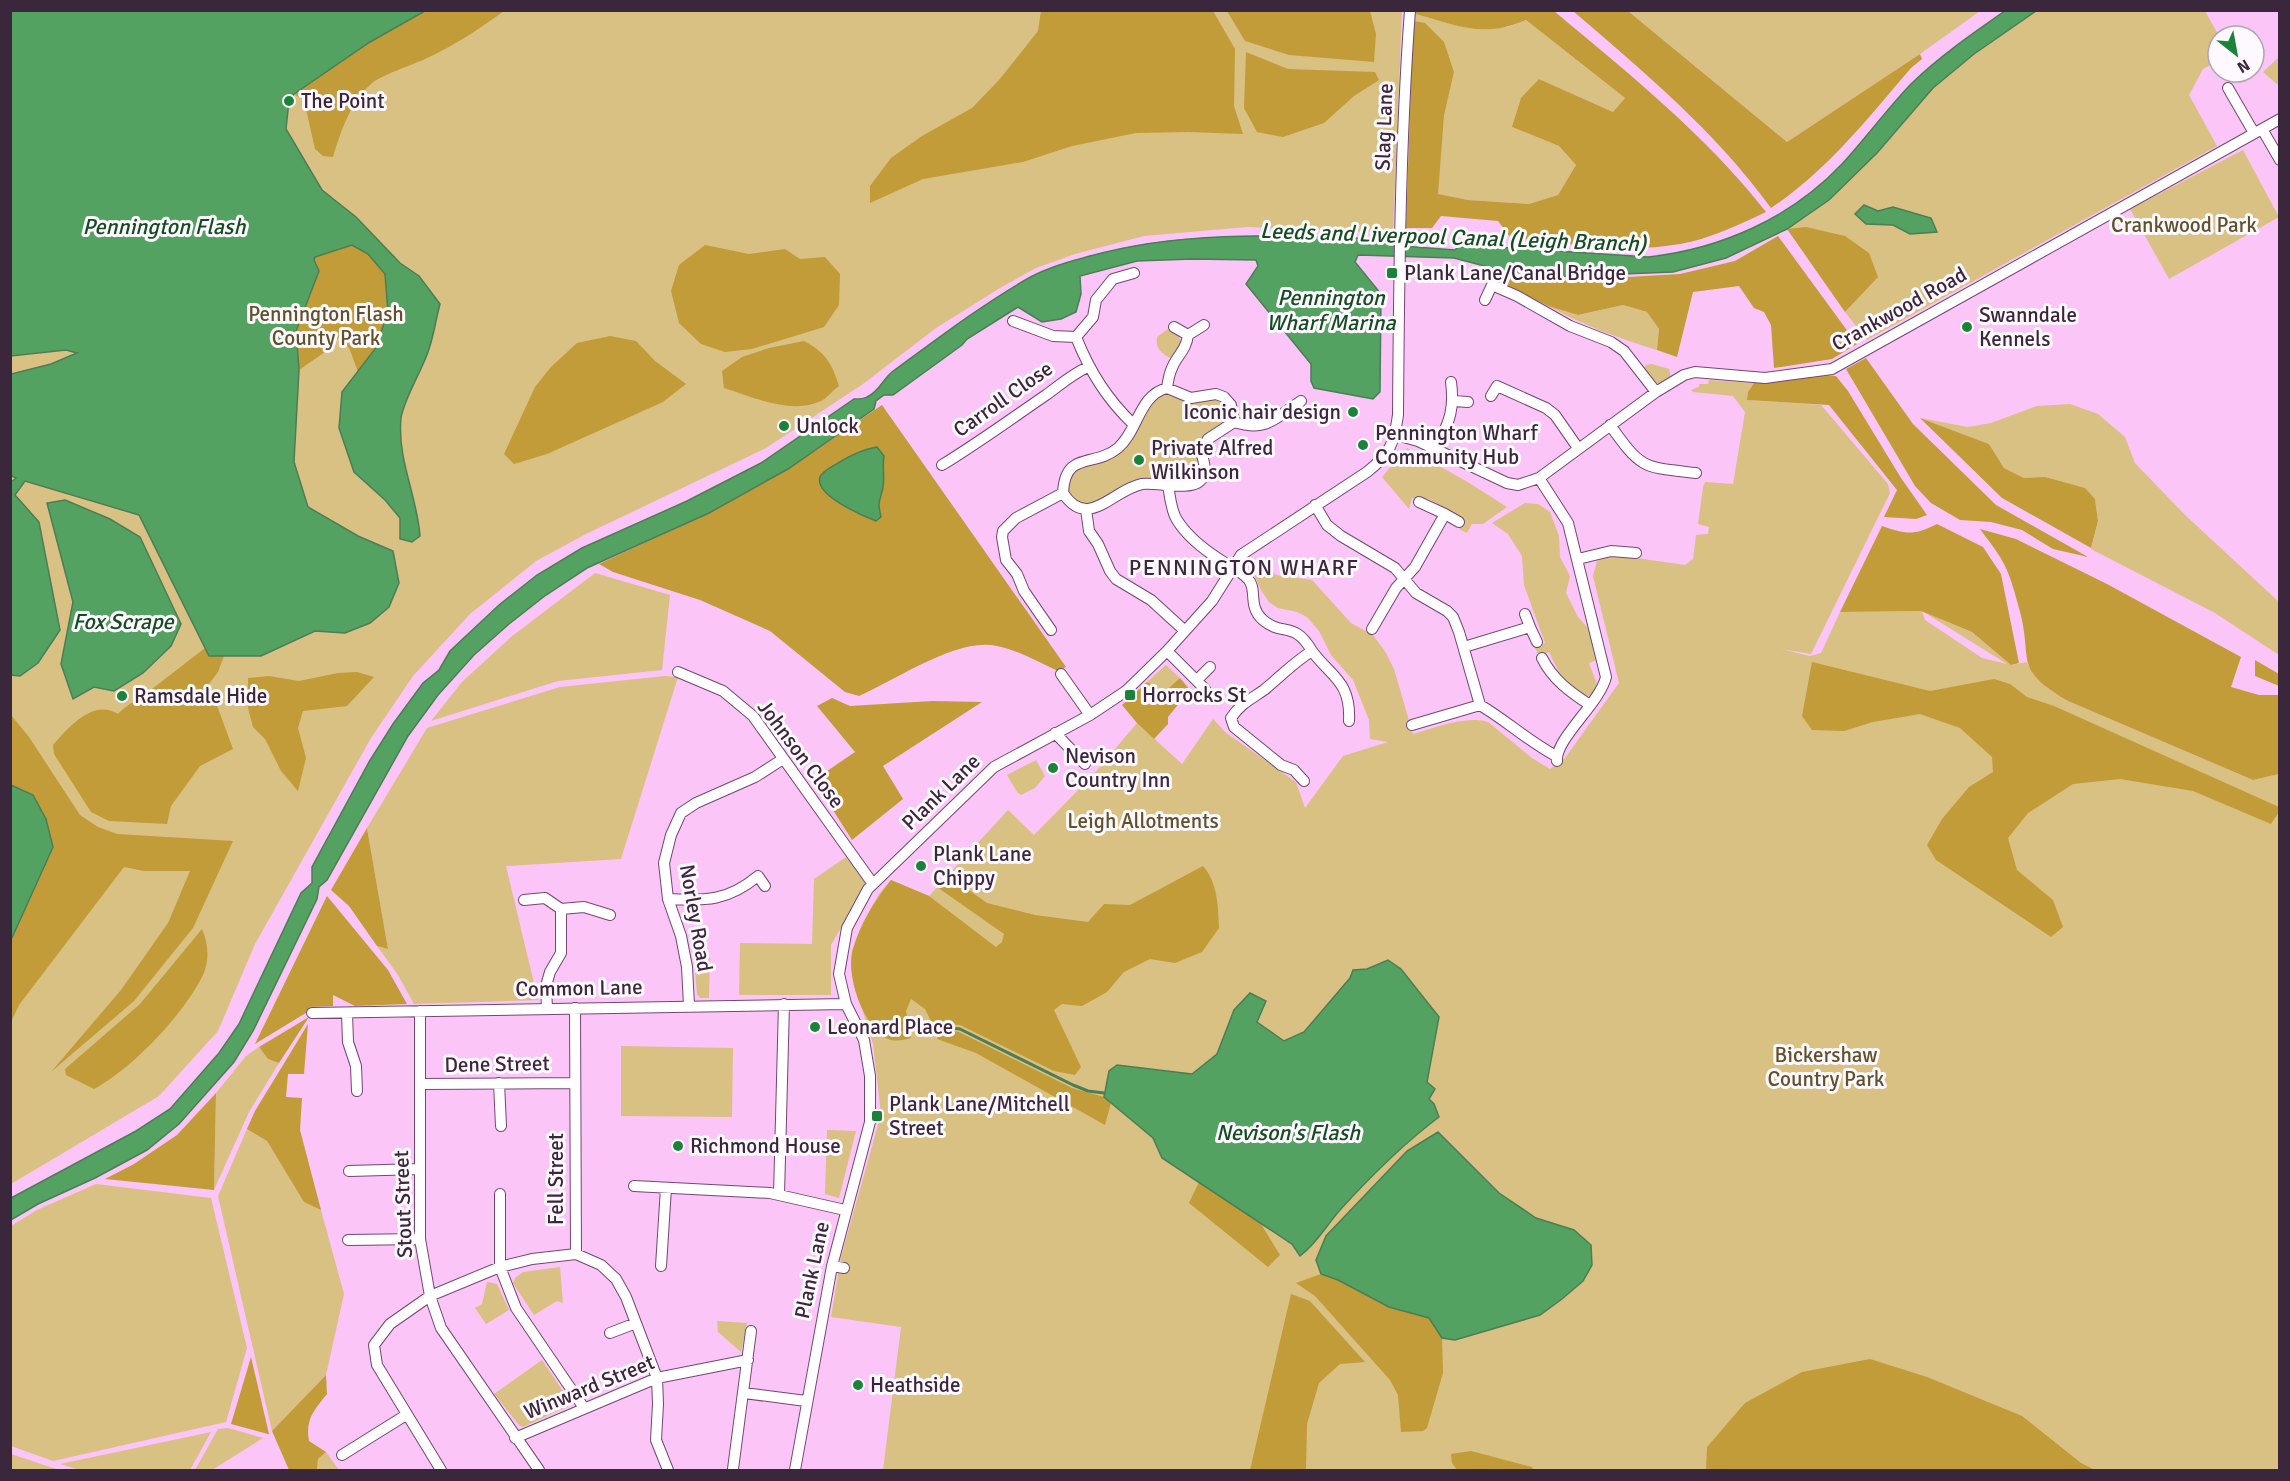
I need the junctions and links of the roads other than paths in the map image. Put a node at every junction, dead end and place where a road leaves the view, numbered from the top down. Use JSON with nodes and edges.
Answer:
{"nodes":[{"id":1,"x":1410,"y":10,"type":"edge"},
{"id":2,"x":2228,"y":87,"type":"dead end"},
{"id":3,"x":2280,"y":119,"type":"edge"},
{"id":4,"x":2258,"y":131,"type":"junction"},
{"id":5,"x":2280,"y":160,"type":"edge"},
{"id":6,"x":1400,"y":264,"type":"joint"},
{"id":7,"x":1134,"y":273,"type":"dead end"},
{"id":8,"x":1485,"y":300,"type":"dead end"},
{"id":9,"x":1013,"y":321,"type":"dead end"},
{"id":10,"x":1204,"y":325,"type":"dead end"},
{"id":11,"x":1174,"y":327,"type":"dead end"},
{"id":12,"x":1188,"y":335,"type":"junction"},
{"id":13,"x":1076,"y":337,"type":"junction"},
{"id":14,"x":1088,"y":367,"type":"junction"},
{"id":15,"x":1451,"y":382,"type":"dead end"},
{"id":16,"x":1167,"y":388,"type":"junction"},
{"id":17,"x":1656,"y":392,"type":"junction"},
{"id":18,"x":1491,"y":396,"type":"dead end"},
{"id":19,"x":1301,"y":401,"type":"dead end"},
{"id":20,"x":1454,"y":401,"type":"junction"},
{"id":21,"x":1468,"y":402,"type":"dead end"},
{"id":22,"x":1234,"y":422,"type":"junction"},
{"id":23,"x":1134,"y":425,"type":"junction"},
{"id":24,"x":1610,"y":425,"type":"junction"},
{"id":25,"x":1396,"y":435,"type":"junction"},
{"id":26,"x":1578,"y":448,"type":"junction"},
{"id":27,"x":1436,"y":450,"type":"junction"},
{"id":28,"x":942,"y":465,"type":"dead end"},
{"id":29,"x":1696,"y":472,"type":"dead end"},
{"id":30,"x":1539,"y":478,"type":"junction"},
{"id":31,"x":1168,"y":485,"type":"junction"},
{"id":32,"x":1063,"y":493,"type":"junction"},
{"id":33,"x":1419,"y":502,"type":"dead end"},
{"id":34,"x":1315,"y":505,"type":"junction"},
{"id":35,"x":1086,"y":509,"type":"junction"},
{"id":36,"x":1445,"y":514,"type":"junction"},
{"id":37,"x":1459,"y":522,"type":"dead end"},
{"id":38,"x":1636,"y":553,"type":"dead end"},
{"id":39,"x":1578,"y":559,"type":"junction"},
{"id":40,"x":1233,"y":567,"type":"junction"},
{"id":41,"x":1404,"y":578,"type":"junction"},
{"id":42,"x":1526,"y":614,"type":"dead end"},
{"id":43,"x":1530,"y":627,"type":"junction"},
{"id":44,"x":1372,"y":629,"type":"dead end"},
{"id":45,"x":1051,"y":630,"type":"dead end"},
{"id":46,"x":1185,"y":631,"type":"junction"},
{"id":47,"x":1537,"y":642,"type":"dead end"},
{"id":48,"x":1464,"y":647,"type":"junction"},
{"id":49,"x":1167,"y":651,"type":"junction"},
{"id":50,"x":1312,"y":651,"type":"junction"},
{"id":51,"x":1542,"y":658,"type":"dead end"},
{"id":52,"x":1210,"y":667,"type":"dead end"},
{"id":53,"x":678,"y":672,"type":"dead end"},
{"id":54,"x":1061,"y":674,"type":"dead end"},
{"id":55,"x":1480,"y":705,"type":"junction"},
{"id":56,"x":1590,"y":705,"type":"junction"},
{"id":57,"x":1090,"y":715,"type":"junction"},
{"id":58,"x":1349,"y":721,"type":"dead end"},
{"id":59,"x":1412,"y":725,"type":"dead end"},
{"id":60,"x":1055,"y":733,"type":"junction"},
{"id":61,"x":783,"y":759,"type":"junction"},
{"id":62,"x":1085,"y":764,"type":"dead end"},
{"id":63,"x":1304,"y":781,"type":"dead end"},
{"id":64,"x":873,"y":884,"type":"junction"},
{"id":65,"x":765,"y":886,"type":"dead end"},
{"id":66,"x":668,"y":899,"type":"junction"},
{"id":67,"x":524,"y":900,"type":"dead end"},
{"id":68,"x":561,"y":909,"type":"junction"},
{"id":69,"x":610,"y":915,"type":"dead end"},
{"id":70,"x":784,"y":1004,"type":"junction"},
{"id":71,"x":846,"y":1004,"type":"junction"},
{"id":72,"x":689,"y":1005,"type":"junction"},
{"id":73,"x":575,"y":1008,"type":"junction"},
{"id":74,"x":547,"y":1009,"type":"junction"},
{"id":75,"x":420,"y":1011,"type":"junction"},
{"id":76,"x":312,"y":1013,"type":"dead end"},
{"id":77,"x":347,"y":1013,"type":"junction"},
{"id":78,"x":499,"y":1083,"type":"junction"},
{"id":79,"x":575,"y":1083,"type":"junction"},
{"id":80,"x":420,"y":1084,"type":"junction"},
{"id":81,"x":357,"y":1091,"type":"dead end"},
{"id":82,"x":501,"y":1126,"type":"dead end"},
{"id":83,"x":420,"y":1169,"type":"junction"},
{"id":84,"x":349,"y":1171,"type":"dead end"},
{"id":85,"x":634,"y":1186,"type":"dead end"},
{"id":86,"x":666,"y":1188,"type":"junction"},
{"id":87,"x":500,"y":1194,"type":"dead end"},
{"id":88,"x":779,"y":1195,"type":"junction"},
{"id":89,"x":845,"y":1210,"type":"junction"},
{"id":90,"x":420,"y":1239,"type":"junction"},
{"id":91,"x":348,"y":1240,"type":"dead end"},
{"id":92,"x":576,"y":1254,"type":"junction"},
{"id":93,"x":661,"y":1266,"type":"dead end"},
{"id":94,"x":832,"y":1266,"type":"junction"},
{"id":95,"x":500,"y":1267,"type":"junction"},
{"id":96,"x":844,"y":1268,"type":"dead end"},
{"id":97,"x":430,"y":1296,"type":"junction"},
{"id":98,"x":636,"y":1323,"type":"junction"},
{"id":99,"x":751,"y":1331,"type":"dead end"},
{"id":100,"x":610,"y":1333,"type":"dead end"},
{"id":101,"x":748,"y":1360,"type":"junction"},
{"id":102,"x":657,"y":1378,"type":"junction"},
{"id":103,"x":744,"y":1393,"type":"junction"},
{"id":104,"x":806,"y":1401,"type":"junction"},
{"id":105,"x":584,"y":1408,"type":"junction"},
{"id":106,"x":406,"y":1415,"type":"junction"},
{"id":107,"x":515,"y":1438,"type":"junction"},
{"id":108,"x":342,"y":1455,"type":"dead end"},
{"id":109,"x":747,"y":1460,"type":"dead end"},
{"id":110,"x":734,"y":1464,"type":"edge"},
{"id":111,"x":441,"y":1470,"type":"edge"},
{"id":112,"x":539,"y":1470,"type":"edge"},
{"id":113,"x":668,"y":1470,"type":"edge"},
{"id":114,"x":795,"y":1470,"type":"edge"}],
"edges":[{"from":1,"to":6,"type":"street","name":"Slag Lane"},
{"from":2,"to":4,"type":"street"},
{"from":3,"to":4,"type":"street","name":"Crankwood Road"},
{"from":4,"to":5,"type":"street"},
{"from":4,"to":17,"type":"street","name":"Crankwood Road"},
{"from":6,"to":25,"type":"street","name":"Plank Lane"},
{"from":7,"to":13,"type":"street"},
{"from":8,"to":17,"type":"street"},
{"from":9,"to":13,"type":"street"},
{"from":10,"to":12,"type":"street"},
{"from":11,"to":12,"type":"street"},
{"from":12,"to":16,"type":"street"},
{"from":13,"to":14,"type":"street"},
{"from":14,"to":23,"type":"street"},
{"from":14,"to":28,"type":"street","name":"Carroll Close"},
{"from":15,"to":20,"type":"street"},
{"from":16,"to":22,"type":"street"},
{"from":16,"to":23,"type":"street"},
{"from":17,"to":24,"type":"street","name":"Crankwood Road"},
{"from":18,"to":26,"type":"street"},
{"from":19,"to":22,"type":"street"},
{"from":20,"to":21,"type":"street"},
{"from":20,"to":27,"type":"street"},
{"from":22,"to":31,"type":"street"},
{"from":23,"to":32,"type":"street"},
{"from":24,"to":26,"type":"street","name":"Crankwood Road"},
{"from":24,"to":29,"type":"street"},
{"from":25,"to":27,"type":"street","name":"Crankwood Road"},
{"from":25,"to":34,"type":"street","name":"Plank Lane"},
{"from":26,"to":30,"type":"street","name":"Crankwood Road"},
{"from":27,"to":30,"type":"street","name":"Crankwood Road"},
{"from":30,"to":39,"type":"street"},
{"from":31,"to":35,"type":"street"},
{"from":31,"to":40,"type":"street"},
{"from":32,"to":35,"type":"street"},
{"from":32,"to":45,"type":"street"},
{"from":33,"to":36,"type":"street"},
{"from":34,"to":40,"type":"street","name":"Plank Lane"},
{"from":34,"to":41,"type":"street"},
{"from":35,"to":46,"type":"street"},
{"from":36,"to":37,"type":"street"},
{"from":36,"to":41,"type":"street"},
{"from":38,"to":39,"type":"street"},
{"from":39,"to":56,"type":"street"},
{"from":40,"to":46,"type":"street","name":"Plank Lane"},
{"from":40,"to":50,"type":"street"},
{"from":41,"to":44,"type":"street"},
{"from":41,"to":48,"type":"street"},
{"from":42,"to":43,"type":"street"},
{"from":43,"to":47,"type":"street"},
{"from":43,"to":48,"type":"street"},
{"from":46,"to":49,"type":"street","name":"Plank Lane"},
{"from":48,"to":55,"type":"street"},
{"from":49,"to":52,"type":"street"},
{"from":49,"to":57,"type":"street","name":"Plank Lane"},
{"from":50,"to":58,"type":"street"},
{"from":50,"to":63,"type":"street"},
{"from":51,"to":56,"type":"street"},
{"from":53,"to":61,"type":"street","name":"Johnson Close"},
{"from":54,"to":57,"type":"street"},
{"from":55,"to":56,"type":"street"},
{"from":55,"to":59,"type":"street"},
{"from":57,"to":60,"type":"street","name":"Plank Lane"},
{"from":60,"to":62,"type":"street"},
{"from":60,"to":64,"type":"street","name":"Plank Lane"},
{"from":61,"to":64,"type":"street","name":"Johnson Close"},
{"from":61,"to":66,"type":"street","name":"Norley Road"},
{"from":64,"to":71,"type":"street","name":"Plank Lane"},
{"from":65,"to":66,"type":"street"},
{"from":66,"to":72,"type":"street","name":"Norley Road"},
{"from":67,"to":68,"type":"street"},
{"from":68,"to":69,"type":"street"},
{"from":68,"to":74,"type":"street"},
{"from":70,"to":71,"type":"street","name":"Common Lane"},
{"from":70,"to":72,"type":"street","name":"Common Lane"},
{"from":70,"to":88,"type":"street"},
{"from":71,"to":89,"type":"street","name":"Plank Lane"},
{"from":72,"to":73,"type":"street","name":"Common Lane"},
{"from":73,"to":74,"type":"street","name":"Common Lane"},
{"from":73,"to":79,"type":"street","name":"Fell Street"},
{"from":74,"to":75,"type":"street","name":"Common Lane"},
{"from":75,"to":77,"type":"street","name":"Common Lane"},
{"from":75,"to":80,"type":"street","name":"Stout Street"},
{"from":76,"to":77,"type":"street","name":"Common Lane"},
{"from":77,"to":81,"type":"street"},
{"from":78,"to":79,"type":"street","name":"Dene Street"},
{"from":78,"to":80,"type":"street","name":"Dene Street"},
{"from":78,"to":82,"type":"street"},
{"from":79,"to":92,"type":"street","name":"Fell Street"},
{"from":80,"to":83,"type":"street","name":"Stout Street"},
{"from":83,"to":84,"type":"street"},
{"from":83,"to":90,"type":"street","name":"Stout Street"},
{"from":85,"to":86,"type":"street"},
{"from":86,"to":88,"type":"street"},
{"from":86,"to":93,"type":"street"},
{"from":87,"to":95,"type":"street"},
{"from":88,"to":89,"type":"street"},
{"from":89,"to":94,"type":"street","name":"Plank Lane"},
{"from":90,"to":91,"type":"street"},
{"from":90,"to":97,"type":"street","name":"Stout Street"},
{"from":92,"to":95,"type":"street"},
{"from":92,"to":98,"type":"street","name":"Fell Street"},
{"from":94,"to":96,"type":"street"},
{"from":94,"to":104,"type":"street","name":"Plank Lane"},
{"from":95,"to":97,"type":"street"},
{"from":95,"to":105,"type":"street"},
{"from":97,"to":106,"type":"street"},
{"from":97,"to":107,"type":"street","name":"Stout Street"},
{"from":98,"to":100,"type":"street"},
{"from":98,"to":102,"type":"street","name":"Fell Street"},
{"from":99,"to":101,"type":"street"},
{"from":101,"to":102,"type":"street","name":"Winward Street"},
{"from":101,"to":103,"type":"street"},
{"from":102,"to":105,"type":"street","name":"Winward Street"},
{"from":102,"to":113,"type":"street","name":"Fell Street"},
{"from":103,"to":104,"type":"street"},
{"from":103,"to":110,"type":"street"},
{"from":104,"to":114,"type":"street","name":"Plank Lane"},
{"from":105,"to":107,"type":"street","name":"Winward Street"},
{"from":106,"to":108,"type":"street"},
{"from":106,"to":111,"type":"street"},
{"from":107,"to":112,"type":"street","name":"Stout Street"},
{"from":109,"to":110,"type":"street"}]}
